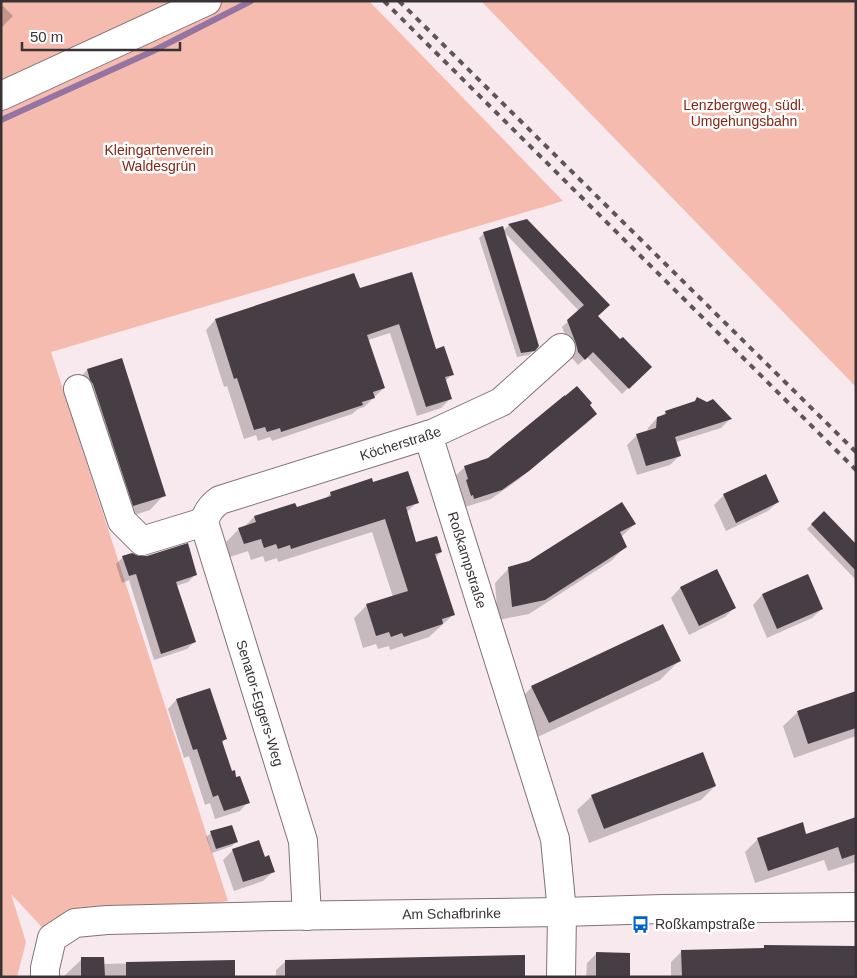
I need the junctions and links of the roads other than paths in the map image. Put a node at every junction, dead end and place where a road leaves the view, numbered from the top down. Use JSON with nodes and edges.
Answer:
{"nodes":[{"id":1,"x":207,"y":1,"type":"edge"},
{"id":2,"x":1,"y":96,"type":"edge"},
{"id":3,"x":561,"y":348,"type":"dead end"},
{"id":4,"x":78,"y":389,"type":"dead end"},
{"id":5,"x":428,"y":435,"type":"junction"},
{"id":6,"x":204,"y":522,"type":"junction"},
{"id":7,"x":856,"y":908,"type":"edge"},
{"id":8,"x":562,"y":912,"type":"junction"},
{"id":9,"x":307,"y":916,"type":"junction"},
{"id":10,"x":45,"y":977,"type":"edge"},
{"id":11,"x":562,"y":977,"type":"edge"}],
"edges":[{"from":1,"to":2,"type":"street"},
{"from":3,"to":5,"type":"street","name":"Köcherstraße"},
{"from":4,"to":6,"type":"street"},
{"from":5,"to":6,"type":"street","name":"Köcherstraße"},
{"from":5,"to":8,"type":"street","name":"Roßkampstraße"},
{"from":6,"to":9,"type":"street","name":"Senator-Eggers-Weg"},
{"from":7,"to":8,"type":"street","name":"Am Schafbrinke"},
{"from":8,"to":9,"type":"street","name":"Am Schafbrinke"},
{"from":8,"to":11,"type":"street","name":"Roßkampstraße"},
{"from":9,"to":10,"type":"street","name":"Am Schafbrinke"}]}
